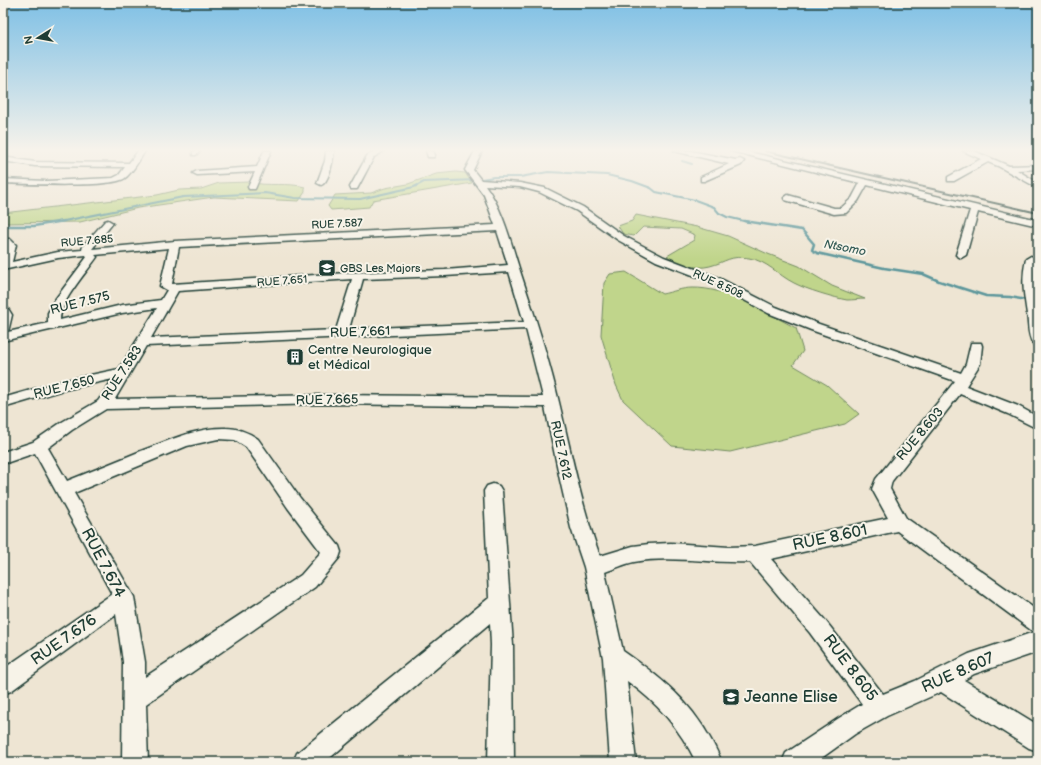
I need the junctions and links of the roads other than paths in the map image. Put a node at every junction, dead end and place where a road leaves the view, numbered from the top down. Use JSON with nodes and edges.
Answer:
{"nodes":[{"id":1,"x":482,"y":187,"type":"edge"},
{"id":2,"x":527,"y":187,"type":"edge"},
{"id":3,"x":862,"y":187,"type":"edge"},
{"id":4,"x":885,"y":187,"type":"edge"},
{"id":5,"x":788,"y":198,"type":"dead end"},
{"id":6,"x":975,"y":208,"type":"junction"},
{"id":7,"x":108,"y":223,"type":"dead end"},
{"id":8,"x":1038,"y":223,"type":"edge"},
{"id":9,"x":501,"y":228,"type":"junction"},
{"id":10,"x":3,"y":243,"type":"edge"},
{"id":11,"x":175,"y":244,"type":"junction"},
{"id":12,"x":89,"y":254,"type":"junction"},
{"id":13,"x":962,"y":255,"type":"dead end"},
{"id":14,"x":1031,"y":259,"type":"dead end"},
{"id":15,"x":5,"y":266,"type":"edge"},
{"id":16,"x":514,"y":268,"type":"junction"},
{"id":17,"x":358,"y":276,"type":"junction"},
{"id":18,"x":171,"y":288,"type":"junction"},
{"id":19,"x":166,"y":303,"type":"junction"},
{"id":20,"x":3,"y":310,"type":"edge"},
{"id":21,"x":54,"y":325,"type":"junction"},
{"id":22,"x":530,"y":325,"type":"junction"},
{"id":23,"x":3,"y":330,"type":"edge"},
{"id":24,"x":342,"y":332,"type":"junction"},
{"id":25,"x":3,"y":337,"type":"edge"},
{"id":26,"x":142,"y":342,"type":"junction"},
{"id":27,"x":1038,"y":342,"type":"edge"},
{"id":28,"x":976,"y":346,"type":"dead end"},
{"id":29,"x":125,"y":372,"type":"junction"},
{"id":30,"x":961,"y":383,"type":"junction"},
{"id":31,"x":551,"y":402,"type":"junction"},
{"id":32,"x":3,"y":403,"type":"edge"},
{"id":33,"x":103,"y":404,"type":"junction"},
{"id":34,"x":1038,"y":424,"type":"edge"},
{"id":35,"x":40,"y":446,"type":"junction"},
{"id":36,"x":3,"y":458,"type":"edge"},
{"id":37,"x":63,"y":490,"type":"junction"},
{"id":38,"x":493,"y":490,"type":"dead end"},
{"id":39,"x":900,"y":523,"type":"junction"},
{"id":40,"x":756,"y":554,"type":"junction"},
{"id":41,"x":594,"y":567,"type":"junction"},
{"id":42,"x":124,"y":597,"type":"junction"},
{"id":43,"x":500,"y":602,"type":"junction"},
{"id":44,"x":1038,"y":623,"type":"edge"},
{"id":45,"x":1038,"y":641,"type":"edge"},
{"id":46,"x":614,"y":658,"type":"junction"},
{"id":47,"x":4,"y":680,"type":"edge"},
{"id":48,"x":943,"y":680,"type":"junction"},
{"id":49,"x":134,"y":698,"type":"junction"},
{"id":50,"x":879,"y":707,"type":"junction"},
{"id":51,"x":1038,"y":739,"type":"edge"},
{"id":52,"x":135,"y":762,"type":"edge"},
{"id":53,"x":306,"y":762,"type":"edge"},
{"id":54,"x":502,"y":762,"type":"edge"},
{"id":55,"x":623,"y":762,"type":"edge"},
{"id":56,"x":710,"y":762,"type":"edge"},
{"id":57,"x":795,"y":762,"type":"edge"}],
"edges":[{"from":1,"to":9,"type":"street","name":"RUE 7.612"},
{"from":2,"to":30,"type":"street","name":"RUE 8.508"},
{"from":3,"to":5,"type":"street"},
{"from":4,"to":6,"type":"street"},
{"from":6,"to":8,"type":"street"},
{"from":6,"to":13,"type":"street"},
{"from":7,"to":12,"type":"street"},
{"from":9,"to":11,"type":"street","name":"RUE 7.587"},
{"from":9,"to":16,"type":"street","name":"RUE 7.612"},
{"from":10,"to":15,"type":"street"},
{"from":11,"to":12,"type":"street","name":"RUE 7.685"},
{"from":11,"to":18,"type":"street","name":"RUE 7.583"},
{"from":12,"to":15,"type":"street","name":"RUE 7.685"},
{"from":12,"to":21,"type":"street"},
{"from":14,"to":27,"type":"street"},
{"from":16,"to":17,"type":"street","name":"RUE 7.651"},
{"from":16,"to":22,"type":"street","name":"RUE 7.612"},
{"from":17,"to":18,"type":"street","name":"RUE 7.651"},
{"from":17,"to":24,"type":"street"},
{"from":18,"to":19,"type":"street","name":"RUE 7.583"},
{"from":19,"to":21,"type":"street","name":"RUE 7.575"},
{"from":19,"to":26,"type":"street","name":"RUE 7.583"},
{"from":20,"to":23,"type":"street"},
{"from":21,"to":25,"type":"street","name":"RUE 7.575"},
{"from":22,"to":24,"type":"street","name":"RUE 7.661"},
{"from":22,"to":31,"type":"street","name":"RUE 7.612"},
{"from":24,"to":26,"type":"street","name":"RUE 7.661"},
{"from":26,"to":29,"type":"street","name":"RUE 7.583"},
{"from":28,"to":30,"type":"street","name":"RUE 8.603"},
{"from":29,"to":32,"type":"street","name":"RUE 7.650"},
{"from":29,"to":33,"type":"street","name":"RUE 7.583"},
{"from":30,"to":34,"type":"street","name":"RUE 8.508"},
{"from":30,"to":39,"type":"street","name":"RUE 8.603"},
{"from":31,"to":33,"type":"street","name":"RUE 7.665"},
{"from":31,"to":41,"type":"street","name":"RUE 7.612"},
{"from":33,"to":35,"type":"street","name":"RUE 7.583"},
{"from":35,"to":36,"type":"street","name":"RUE 7.583"},
{"from":35,"to":37,"type":"street","name":"RUE 7.674"},
{"from":37,"to":42,"type":"street","name":"RUE 7.674"},
{"from":37,"to":49,"type":"street"},
{"from":38,"to":43,"type":"street"},
{"from":39,"to":40,"type":"street","name":"RUE 8.601"},
{"from":39,"to":44,"type":"street"},
{"from":40,"to":41,"type":"street","name":"RUE 8.601"},
{"from":40,"to":50,"type":"street","name":"RUE 8.605"},
{"from":41,"to":46,"type":"street","name":"RUE 7.612"},
{"from":42,"to":47,"type":"street","name":"RUE 7.676"},
{"from":42,"to":49,"type":"street","name":"RUE 7.674"},
{"from":43,"to":53,"type":"street"},
{"from":43,"to":54,"type":"street"},
{"from":45,"to":48,"type":"street","name":"RUE 8.607"},
{"from":46,"to":55,"type":"street","name":"RUE 7.612"},
{"from":46,"to":56,"type":"street"},
{"from":48,"to":50,"type":"street","name":"RUE 8.607"},
{"from":48,"to":51,"type":"street"},
{"from":49,"to":52,"type":"street","name":"RUE 7.674"},
{"from":50,"to":57,"type":"street","name":"RUE 8.605"}]}
